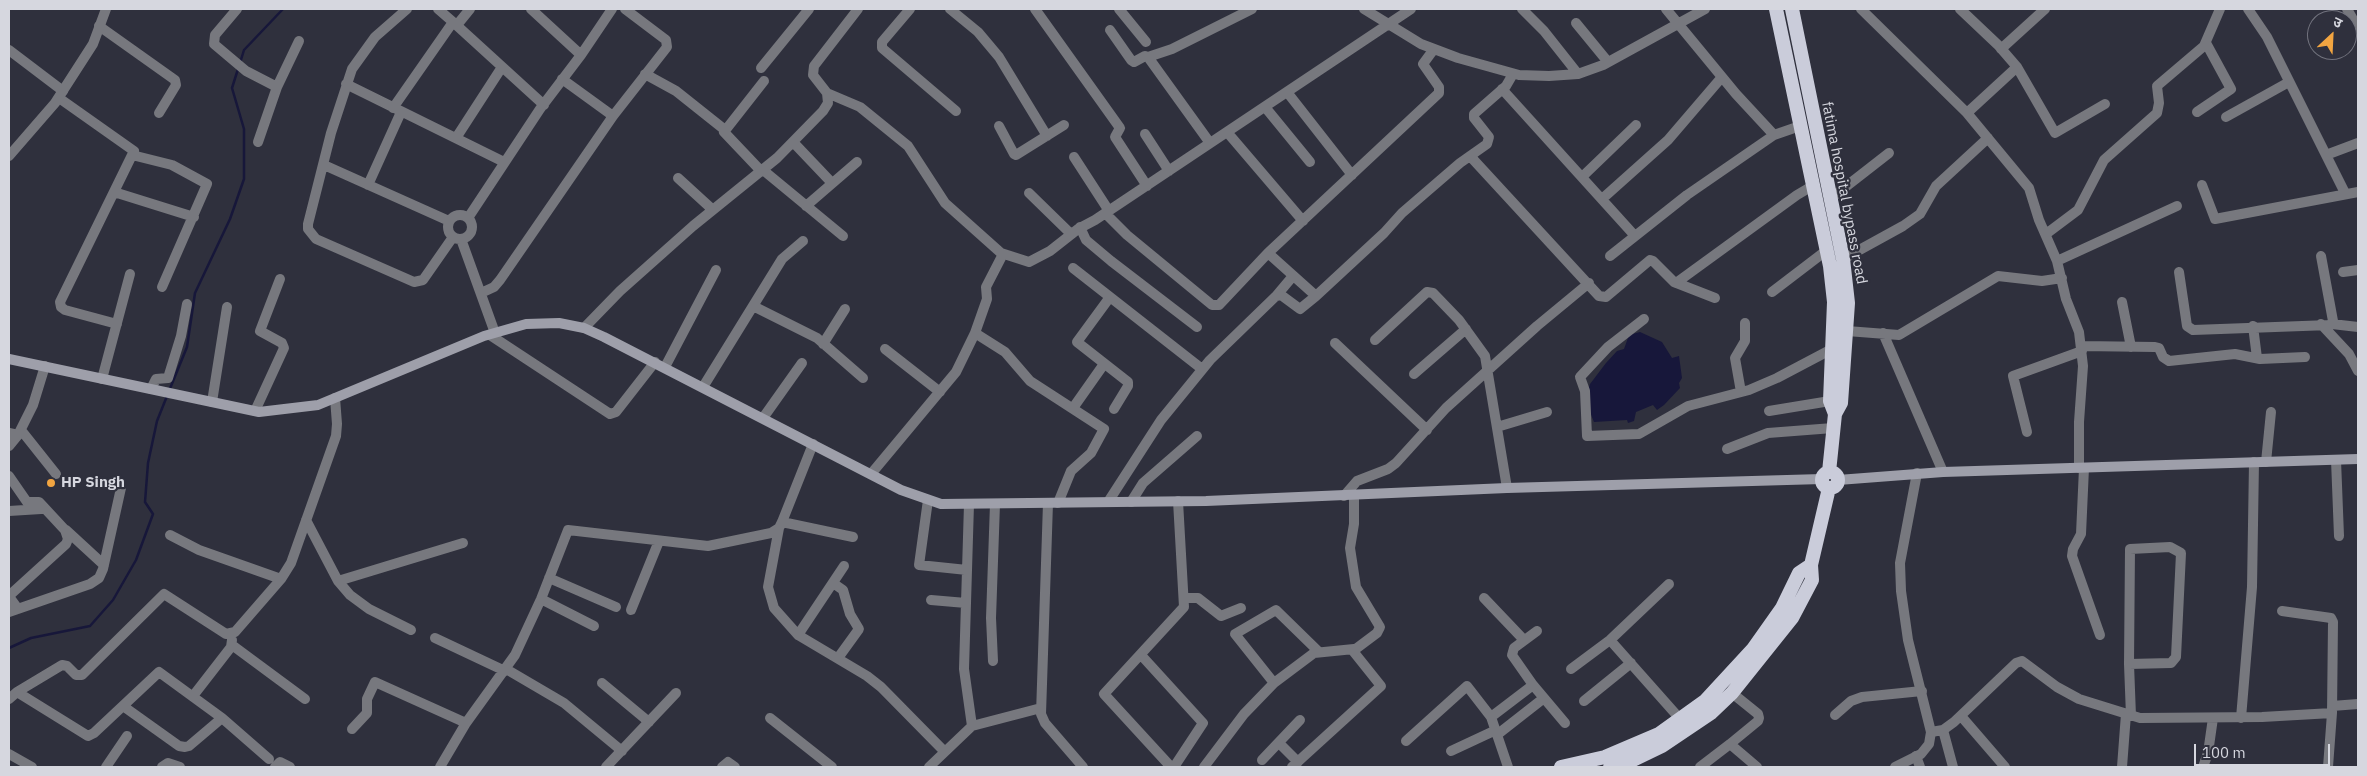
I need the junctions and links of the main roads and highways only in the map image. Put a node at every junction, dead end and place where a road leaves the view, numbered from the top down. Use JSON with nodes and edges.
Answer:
{"nodes":[{"id":1,"x":1776,"y":9,"type":"edge"},
{"id":2,"x":1792,"y":9,"type":"edge"},
{"id":3,"x":1806,"y":77,"type":"junction"},
{"id":4,"x":1791,"y":80,"type":"junction"},
{"id":5,"x":9,"y":359,"type":"edge"},
{"id":6,"x":1833,"y":414,"type":"junction"},
{"id":7,"x":2358,"y":459,"type":"edge"},
{"id":8,"x":1829,"y":480,"type":"junction"},
{"id":9,"x":1811,"y":565,"type":"junction"},
{"id":10,"x":1635,"y":752,"type":"junction"},
{"id":11,"x":1561,"y":767,"type":"edge"},
{"id":12,"x":1610,"y":767,"type":"edge"}],
"edges":[{"from":1,"to":4,"type":"highway","name":"fatima hospital bypass road"},
{"from":2,"to":3,"type":"highway","name":"fatima hospital bypass road"},
{"from":3,"to":4,"type":"highway"},
{"from":3,"to":6,"type":"highway","name":"fatima hospital bypass road"},
{"from":4,"to":6,"type":"highway","name":"fatima hospital bypass road"},
{"from":5,"to":8,"type":"main road"},
{"from":6,"to":8,"type":"highway","name":"fatima hospital bypass road"},
{"from":7,"to":8,"type":"main road"},
{"from":8,"to":9,"type":"highway","name":"fatima hospital bypass road"},
{"from":9,"to":10,"type":"highway","name":"fatima hospital bypass road"},
{"from":9,"to":10,"type":"highway","name":"fatima hospital bypass road"},
{"from":10,"to":11,"type":"highway","name":"fatima hospital bypass road"},
{"from":10,"to":12,"type":"highway","name":"fatima hospital bypass road"}]}
